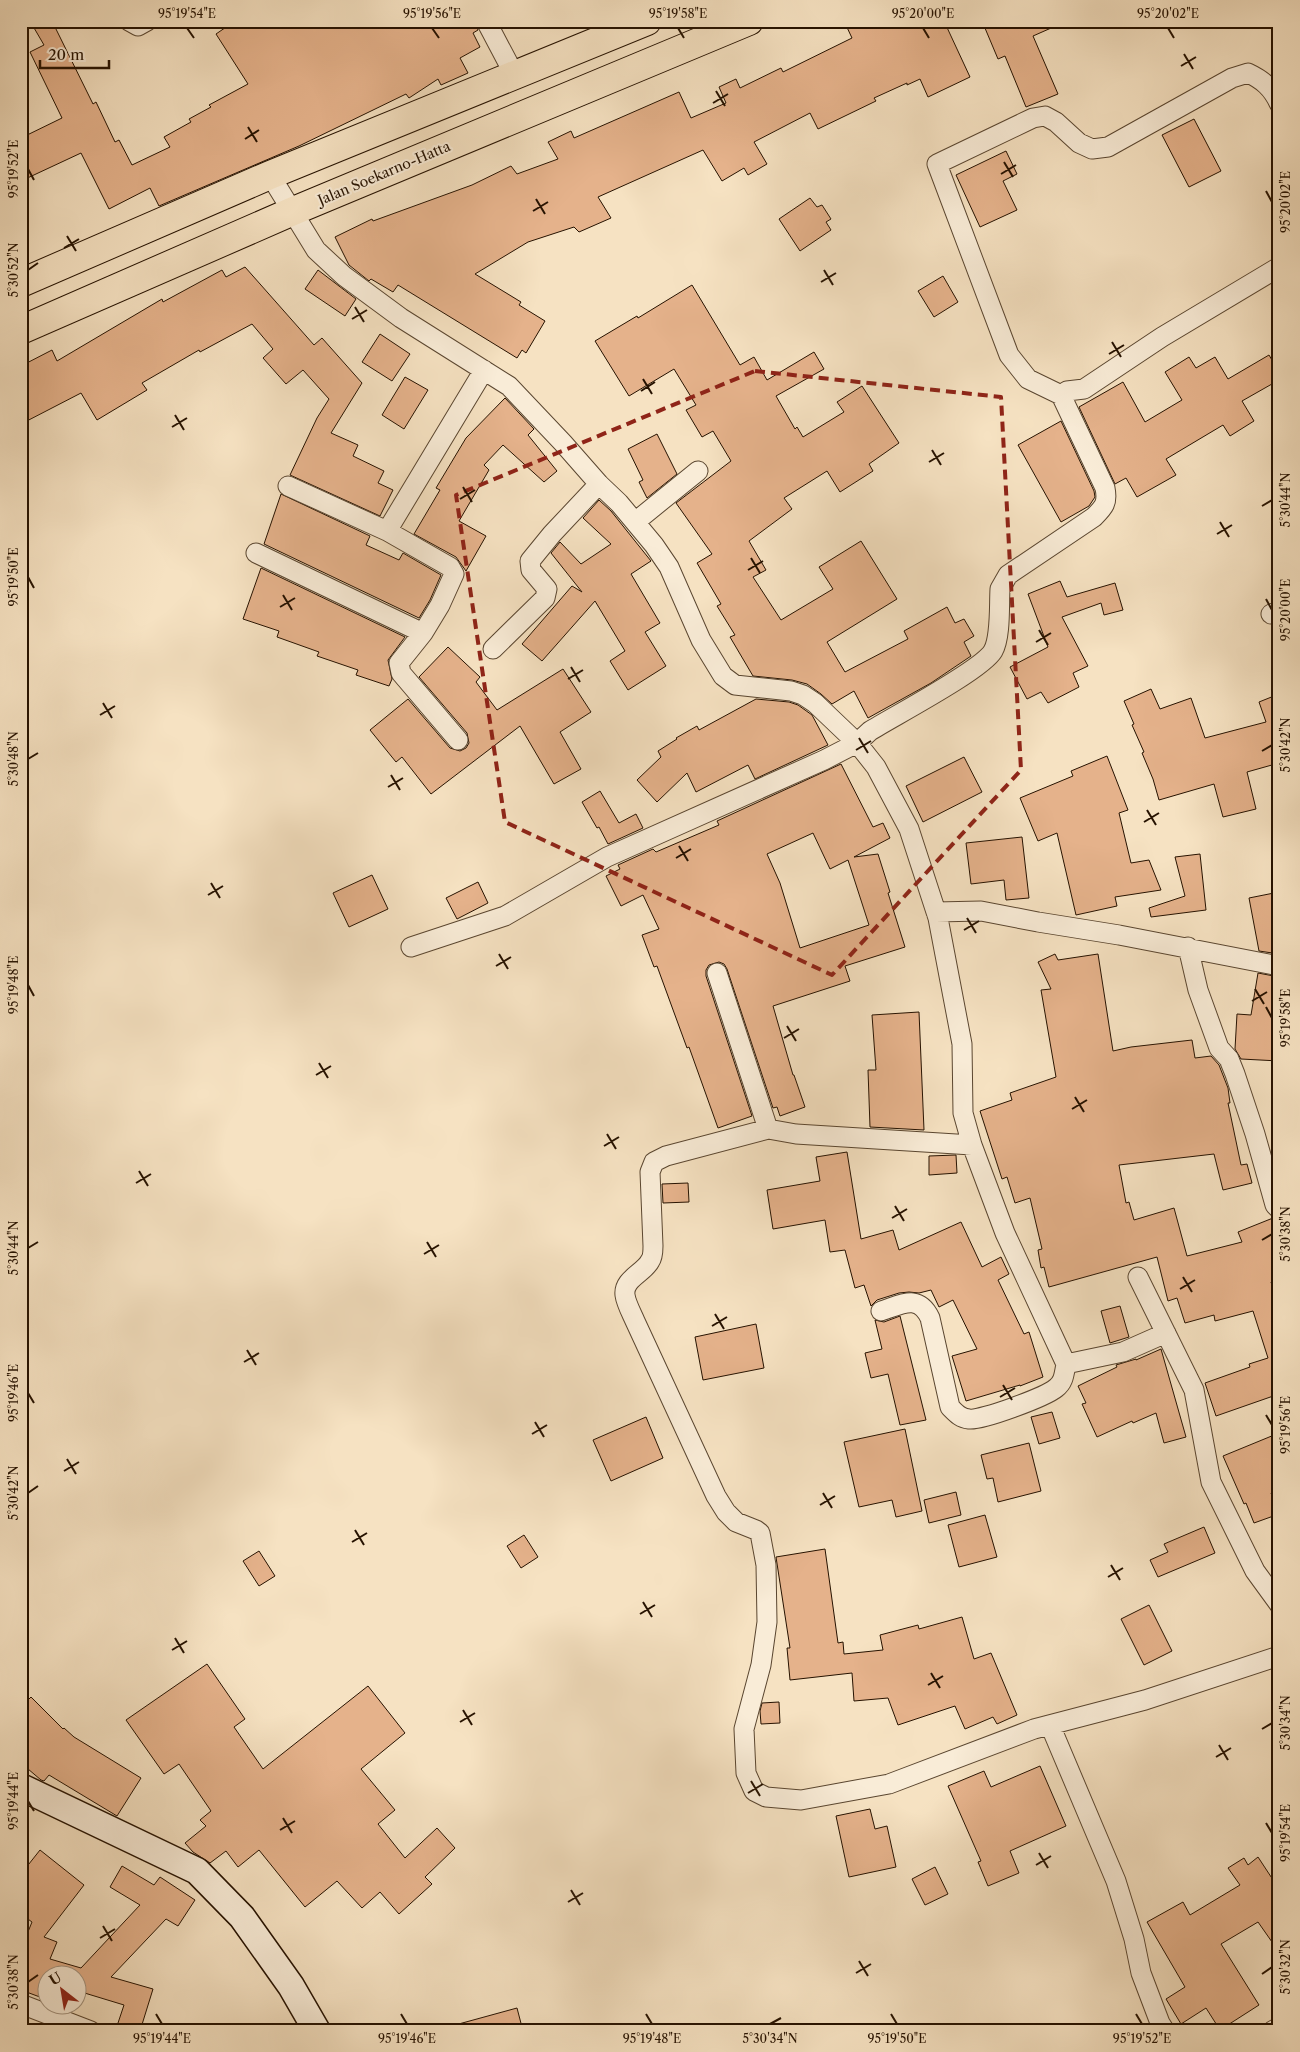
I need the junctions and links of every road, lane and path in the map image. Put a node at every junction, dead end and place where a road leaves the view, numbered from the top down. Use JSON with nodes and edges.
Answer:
{"nodes":[{"id":1,"x":129,"y":21,"type":"edge"},
{"id":2,"x":147,"y":21,"type":"edge"},
{"id":3,"x":486,"y":21,"type":"edge"},
{"id":4,"x":646,"y":21,"type":"edge"},
{"id":5,"x":749,"y":21,"type":"edge"},
{"id":6,"x":515,"y":76,"type":"junction"},
{"id":7,"x":1279,"y":103,"type":"edge"},
{"id":8,"x":270,"y":175,"type":"junction"},
{"id":9,"x":291,"y":212,"type":"junction"},
{"id":10,"x":1279,"y":267,"type":"edge"},
{"id":11,"x":21,"y":283,"type":"edge"},
{"id":12,"x":21,"y":330,"type":"edge"},
{"id":13,"x":484,"y":370,"type":"junction"},
{"id":14,"x":1061,"y":395,"type":"junction"},
{"id":15,"x":698,"y":471,"type":"dead end"},
{"id":16,"x":599,"y":484,"type":"junction"},
{"id":17,"x":288,"y":486,"type":"dead end"},
{"id":18,"x":635,"y":522,"type":"junction"},
{"id":19,"x":387,"y":531,"type":"junction"},
{"id":20,"x":256,"y":553,"type":"dead end"},
{"id":21,"x":423,"y":632,"type":"junction"},
{"id":22,"x":493,"y":649,"type":"dead end"},
{"id":23,"x":458,"y":740,"type":"dead end"},
{"id":24,"x":857,"y":743,"type":"junction"},
{"id":25,"x":936,"y":912,"type":"junction"},
{"id":26,"x":411,"y":947,"type":"dead end"},
{"id":27,"x":1188,"y":947,"type":"junction"},
{"id":28,"x":1279,"y":966,"type":"edge"},
{"id":29,"x":717,"y":973,"type":"dead end"},
{"id":30,"x":768,"y":1129,"type":"junction"},
{"id":31,"x":972,"y":1145,"type":"junction"},
{"id":32,"x":1279,"y":1209,"type":"edge"},
{"id":33,"x":1138,"y":1277,"type":"dead end"},
{"id":34,"x":881,"y":1311,"type":"dead end"},
{"id":35,"x":1166,"y":1333,"type":"junction"},
{"id":36,"x":1066,"y":1364,"type":"junction"},
{"id":37,"x":1279,"y":1604,"type":"edge"},
{"id":38,"x":1279,"y":1656,"type":"edge"},
{"id":39,"x":1050,"y":1725,"type":"junction"},
{"id":40,"x":21,"y":1787,"type":"edge"},
{"id":41,"x":21,"y":2004,"type":"edge"},
{"id":42,"x":1279,"y":2027,"type":"edge"},
{"id":43,"x":91,"y":2031,"type":"edge"},
{"id":44,"x":317,"y":2031,"type":"edge"},
{"id":45,"x":1165,"y":2031,"type":"edge"},
{"id":46,"x":1272,"y":2031,"type":"edge"}],
"edges":[{"from":1,"to":2,"type":"street"},
{"from":3,"to":6,"type":"street"},
{"from":4,"to":6,"type":"highway"},
{"from":5,"to":9,"type":"highway","name":"Jalan Soekarno-Hatta"},
{"from":6,"to":8,"type":"highway"},
{"from":7,"to":14,"type":"street"},
{"from":8,"to":9,"type":"street"},
{"from":8,"to":11,"type":"highway"},
{"from":9,"to":12,"type":"highway","name":"Jalan Soekarno-Hatta"},
{"from":9,"to":13,"type":"street"},
{"from":10,"to":14,"type":"street"},
{"from":13,"to":16,"type":"street"},
{"from":13,"to":19,"type":"street"},
{"from":14,"to":24,"type":"street"},
{"from":15,"to":18,"type":"street"},
{"from":16,"to":18,"type":"street"},
{"from":16,"to":22,"type":"street"},
{"from":17,"to":19,"type":"street"},
{"from":18,"to":24,"type":"street"},
{"from":19,"to":21,"type":"street"},
{"from":20,"to":21,"type":"street"},
{"from":21,"to":23,"type":"street"},
{"from":24,"to":25,"type":"street"},
{"from":24,"to":26,"type":"street"},
{"from":25,"to":27,"type":"street"},
{"from":25,"to":31,"type":"street"},
{"from":27,"to":28,"type":"street"},
{"from":27,"to":32,"type":"street"},
{"from":29,"to":30,"type":"street"},
{"from":30,"to":31,"type":"street"},
{"from":30,"to":39,"type":"street"},
{"from":31,"to":36,"type":"street"},
{"from":33,"to":35,"type":"street"},
{"from":34,"to":36,"type":"street"},
{"from":35,"to":36,"type":"street"},
{"from":35,"to":37,"type":"street"},
{"from":38,"to":39,"type":"street"},
{"from":39,"to":45,"type":"street"},
{"from":40,"to":44,"type":"main road"},
{"from":41,"to":43,"type":"street"},
{"from":42,"to":46,"type":"street"}]}
